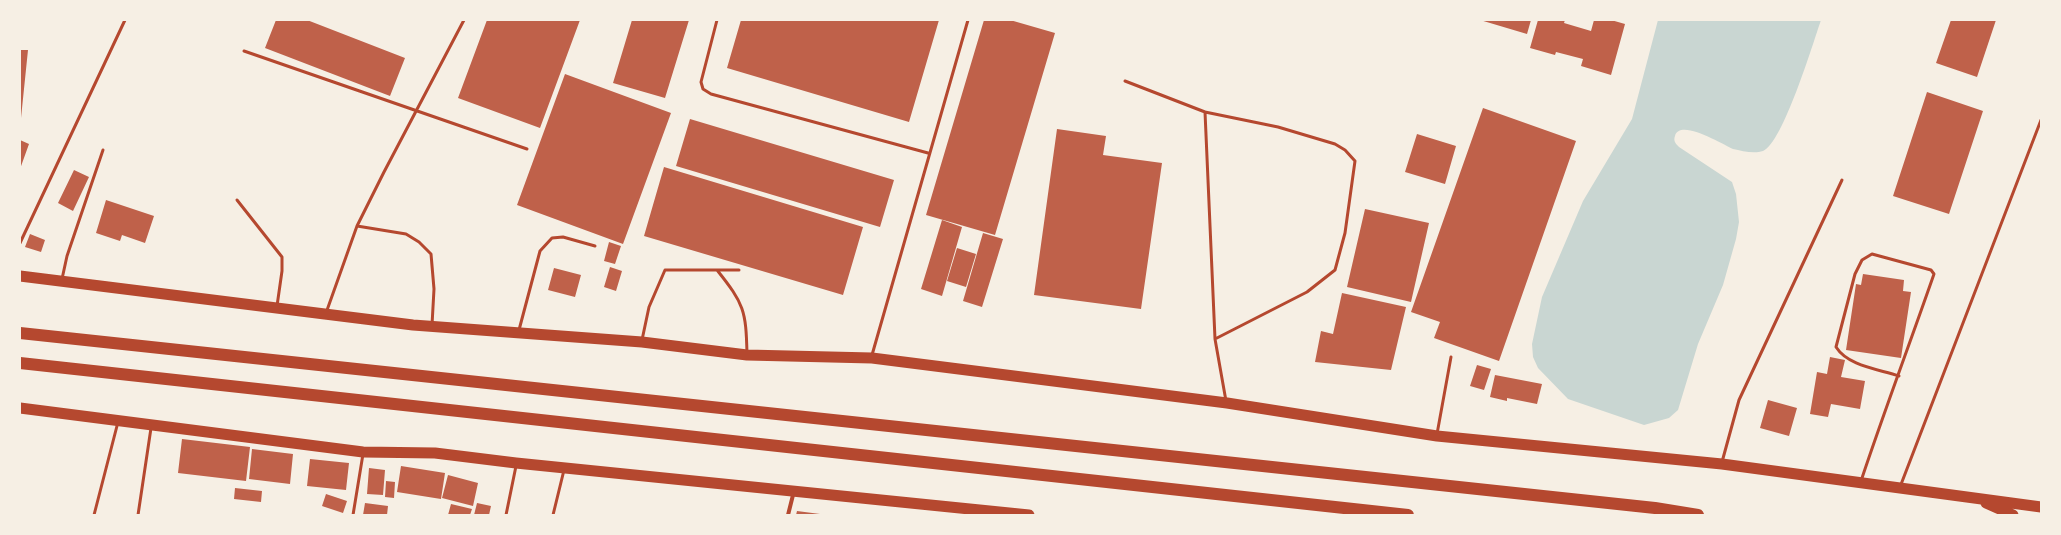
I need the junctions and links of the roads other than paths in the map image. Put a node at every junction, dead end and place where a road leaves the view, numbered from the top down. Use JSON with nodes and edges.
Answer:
{"nodes":[{"id":1,"x":125,"y":20,"type":"edge"},
{"id":2,"x":464,"y":20,"type":"edge"},
{"id":3,"x":717,"y":20,"type":"edge"},
{"id":4,"x":968,"y":20,"type":"edge"},
{"id":5,"x":244,"y":51,"type":"dead end"},
{"id":6,"x":1125,"y":81,"type":"dead end"},
{"id":7,"x":416,"y":109,"type":"junction"},
{"id":8,"x":1205,"y":112,"type":"junction"},
{"id":9,"x":2041,"y":120,"type":"edge"},
{"id":10,"x":527,"y":149,"type":"dead end"},
{"id":11,"x":103,"y":150,"type":"dead end"},
{"id":12,"x":928,"y":153,"type":"junction"},
{"id":13,"x":1842,"y":180,"type":"dead end"},
{"id":14,"x":236,"y":200,"type":"dead end"},
{"id":15,"x":358,"y":226,"type":"junction"},
{"id":16,"x":20,"y":243,"type":"edge"},
{"id":17,"x":595,"y":246,"type":"dead end"},
{"id":18,"x":718,"y":270,"type":"junction"},
{"id":19,"x":739,"y":270,"type":"dead end"},
{"id":20,"x":20,"y":276,"type":"edge"},
{"id":21,"x":62,"y":281,"type":"junction"},
{"id":22,"x":276,"y":308,"type":"junction"},
{"id":23,"x":326,"y":314,"type":"junction"},
{"id":24,"x":431,"y":326,"type":"junction"},
{"id":25,"x":20,"y":333,"type":"edge"},
{"id":26,"x":518,"y":333,"type":"junction"},
{"id":27,"x":1215,"y":339,"type":"junction"},
{"id":28,"x":642,"y":342,"type":"junction"},
{"id":29,"x":747,"y":355,"type":"junction"},
{"id":30,"x":872,"y":358,"type":"junction"},
{"id":31,"x":1451,"y":358,"type":"dead end"},
{"id":32,"x":20,"y":363,"type":"edge"},
{"id":33,"x":1898,"y":376,"type":"junction"},
{"id":34,"x":1227,"y":403,"type":"junction"},
{"id":35,"x":20,"y":408,"type":"edge"},
{"id":36,"x":119,"y":420,"type":"junction"},
{"id":37,"x":152,"y":424,"type":"junction"},
{"id":38,"x":1437,"y":436,"type":"junction"},
{"id":39,"x":363,"y":452,"type":"junction"},
{"id":40,"x":516,"y":463,"type":"junction"},
{"id":41,"x":1722,"y":464,"type":"junction"},
{"id":42,"x":564,"y":468,"type":"junction"},
{"id":43,"x":1861,"y":482,"type":"junction"},
{"id":44,"x":1900,"y":487,"type":"junction"},
{"id":45,"x":794,"y":491,"type":"junction"},
{"id":46,"x":1970,"y":497,"type":"junction"},
{"id":47,"x":2041,"y":507,"type":"edge"},
{"id":48,"x":1009,"y":514,"type":"edge"},
{"id":49,"x":94,"y":515,"type":"edge"},
{"id":50,"x":138,"y":515,"type":"edge"},
{"id":51,"x":353,"y":515,"type":"edge"},
{"id":52,"x":506,"y":515,"type":"edge"},
{"id":53,"x":554,"y":515,"type":"edge"},
{"id":54,"x":788,"y":515,"type":"edge"},
{"id":55,"x":1029,"y":515,"type":"edge"},
{"id":56,"x":1408,"y":515,"type":"edge"},
{"id":57,"x":1698,"y":515,"type":"edge"},
{"id":58,"x":2014,"y":515,"type":"edge"}],
"edges":[{"from":1,"to":16,"type":"lane"},
{"from":2,"to":7,"type":"lane"},
{"from":3,"to":12,"type":"lane"},
{"from":4,"to":12,"type":"lane"},
{"from":5,"to":7,"type":"lane"},
{"from":6,"to":8,"type":"lane"},
{"from":7,"to":10,"type":"lane"},
{"from":7,"to":15,"type":"lane"},
{"from":8,"to":27,"type":"lane"},
{"from":8,"to":27,"type":"lane"},
{"from":9,"to":44,"type":"lane"},
{"from":11,"to":21,"type":"lane"},
{"from":12,"to":30,"type":"lane"},
{"from":13,"to":41,"type":"lane"},
{"from":14,"to":22,"type":"lane"},
{"from":15,"to":23,"type":"lane"},
{"from":15,"to":24,"type":"lane"},
{"from":17,"to":26,"type":"lane"},
{"from":18,"to":19,"type":"lane"},
{"from":18,"to":28,"type":"lane"},
{"from":18,"to":29,"type":"lane"},
{"from":20,"to":21,"type":"highway"},
{"from":21,"to":22,"type":"highway"},
{"from":22,"to":23,"type":"highway"},
{"from":23,"to":24,"type":"highway"},
{"from":24,"to":26,"type":"highway"},
{"from":25,"to":57,"type":"highway"},
{"from":26,"to":28,"type":"highway"},
{"from":27,"to":34,"type":"lane"},
{"from":28,"to":29,"type":"highway"},
{"from":29,"to":30,"type":"highway"},
{"from":30,"to":34,"type":"highway"},
{"from":31,"to":38,"type":"lane"},
{"from":32,"to":56,"type":"highway"},
{"from":33,"to":33,"type":"lane"},
{"from":33,"to":43,"type":"lane"},
{"from":34,"to":38,"type":"highway"},
{"from":35,"to":36,"type":"highway"},
{"from":36,"to":37,"type":"highway"},
{"from":36,"to":49,"type":"lane"},
{"from":37,"to":39,"type":"highway"},
{"from":37,"to":50,"type":"lane"},
{"from":38,"to":41,"type":"highway"},
{"from":39,"to":40,"type":"highway"},
{"from":39,"to":51,"type":"lane"},
{"from":40,"to":42,"type":"highway"},
{"from":40,"to":52,"type":"lane"},
{"from":41,"to":43,"type":"highway"},
{"from":42,"to":45,"type":"highway"},
{"from":42,"to":53,"type":"lane"},
{"from":43,"to":44,"type":"highway"},
{"from":44,"to":46,"type":"highway"},
{"from":45,"to":48,"type":"highway"},
{"from":45,"to":54,"type":"street"},
{"from":46,"to":47,"type":"highway"},
{"from":46,"to":58,"type":"highway"},
{"from":48,"to":55,"type":"highway"}]}
